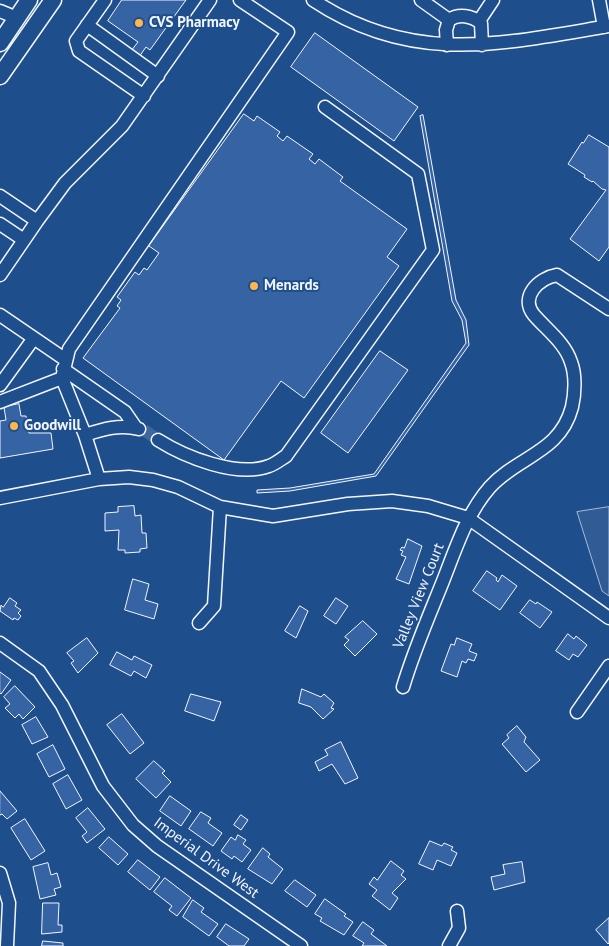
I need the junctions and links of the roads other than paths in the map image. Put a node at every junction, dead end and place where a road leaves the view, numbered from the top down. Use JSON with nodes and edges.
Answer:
{"nodes":[{"id":1,"x":29,"y":0,"type":"edge"},
{"id":2,"x":53,"y":0,"type":"edge"},
{"id":3,"x":105,"y":0,"type":"edge"},
{"id":4,"x":210,"y":0,"type":"edge"},
{"id":5,"x":240,"y":0,"type":"edge"},
{"id":6,"x":313,"y":0,"type":"edge"},
{"id":7,"x":421,"y":0,"type":"edge"},
{"id":8,"x":493,"y":0,"type":"edge"},
{"id":9,"x":600,"y":0,"type":"edge"},
{"id":10,"x":0,"y":11,"type":"edge"},
{"id":11,"x":17,"y":18,"type":"junction"},
{"id":12,"x":449,"y":20,"type":"junction"},
{"id":13,"x":479,"y":21,"type":"junction"},
{"id":14,"x":87,"y":26,"type":"junction"},
{"id":15,"x":606,"y":26,"type":"edge"},
{"id":16,"x":0,"y":43,"type":"edge"},
{"id":17,"x":482,"y":45,"type":"junction"},
{"id":18,"x":447,"y":46,"type":"junction"},
{"id":19,"x":0,"y":76,"type":"edge"},
{"id":20,"x":158,"y":76,"type":"junction"},
{"id":21,"x":144,"y":96,"type":"junction"},
{"id":22,"x":325,"y":107,"type":"dead end"},
{"id":23,"x":0,"y":196,"type":"edge"},
{"id":24,"x":37,"y":222,"type":"junction"},
{"id":25,"x":0,"y":224,"type":"edge"},
{"id":26,"x":24,"y":240,"type":"junction"},
{"id":27,"x":0,"y":276,"type":"edge"},
{"id":28,"x":609,"y":309,"type":"edge"},
{"id":29,"x":0,"y":315,"type":"edge"},
{"id":30,"x":34,"y":338,"type":"junction"},
{"id":31,"x":64,"y":369,"type":"junction"},
{"id":32,"x":0,"y":385,"type":"edge"},
{"id":33,"x":0,"y":402,"type":"edge"},
{"id":34,"x":85,"y":435,"type":"junction"},
{"id":35,"x":158,"y":440,"type":"tunnel mouth"},
{"id":36,"x":99,"y":479,"type":"junction"},
{"id":37,"x":0,"y":498,"type":"edge"},
{"id":38,"x":220,"y":507,"type":"junction"},
{"id":39,"x":468,"y":518,"type":"junction"},
{"id":40,"x":607,"y":614,"type":"edge"},
{"id":41,"x":199,"y":623,"type":"dead end"},
{"id":42,"x":0,"y":643,"type":"edge"},
{"id":43,"x":609,"y":666,"type":"edge"},
{"id":44,"x":403,"y":687,"type":"dead end"},
{"id":45,"x":576,"y":712,"type":"dead end"},
{"id":46,"x":0,"y":873,"type":"edge"},
{"id":47,"x":456,"y":911,"type":"dead end"},
{"id":48,"x":6,"y":946,"type":"edge"},
{"id":49,"x":301,"y":946,"type":"edge"},
{"id":50,"x":449,"y":946,"type":"edge"}],
"edges":[{"from":1,"to":11,"type":"main road"},
{"from":2,"to":19,"type":"main road"},
{"from":3,"to":14,"type":"street"},
{"from":4,"to":20,"type":"street"},
{"from":5,"to":31,"type":"street"},
{"from":6,"to":18,"type":"street"},
{"from":7,"to":12,"type":"street"},
{"from":8,"to":13,"type":"street"},
{"from":9,"to":15,"type":"street"},
{"from":10,"to":11,"type":"street"},
{"from":11,"to":16,"type":"main road"},
{"from":12,"to":13,"type":"street"},
{"from":12,"to":18,"type":"street"},
{"from":13,"to":17,"type":"street"},
{"from":14,"to":20,"type":"street"},
{"from":14,"to":21,"type":"street"},
{"from":15,"to":17,"type":"street"},
{"from":17,"to":18,"type":"street"},
{"from":20,"to":21,"type":"street"},
{"from":21,"to":24,"type":"street"},
{"from":22,"to":35,"type":"street"},
{"from":23,"to":24,"type":"street"},
{"from":24,"to":26,"type":"street"},
{"from":25,"to":26,"type":"street"},
{"from":26,"to":27,"type":"street"},
{"from":28,"to":39,"type":"street","name":"Valley View Court"},
{"from":29,"to":30,"type":"street"},
{"from":30,"to":31,"type":"street"},
{"from":30,"to":32,"type":"street"},
{"from":31,"to":33,"type":"street"},
{"from":31,"to":34,"type":"street"},
{"from":31,"to":34,"type":"street"},
{"from":34,"to":36,"type":"street"},
{"from":36,"to":37,"type":"street"},
{"from":36,"to":38,"type":"street"},
{"from":38,"to":39,"type":"street"},
{"from":38,"to":41,"type":"street"},
{"from":39,"to":40,"type":"street"},
{"from":39,"to":44,"type":"street","name":"Valley View Court"},
{"from":42,"to":49,"type":"street","name":"Imperial Drive West"},
{"from":43,"to":45,"type":"street"},
{"from":46,"to":48,"type":"street"},
{"from":47,"to":50,"type":"street"}]}
